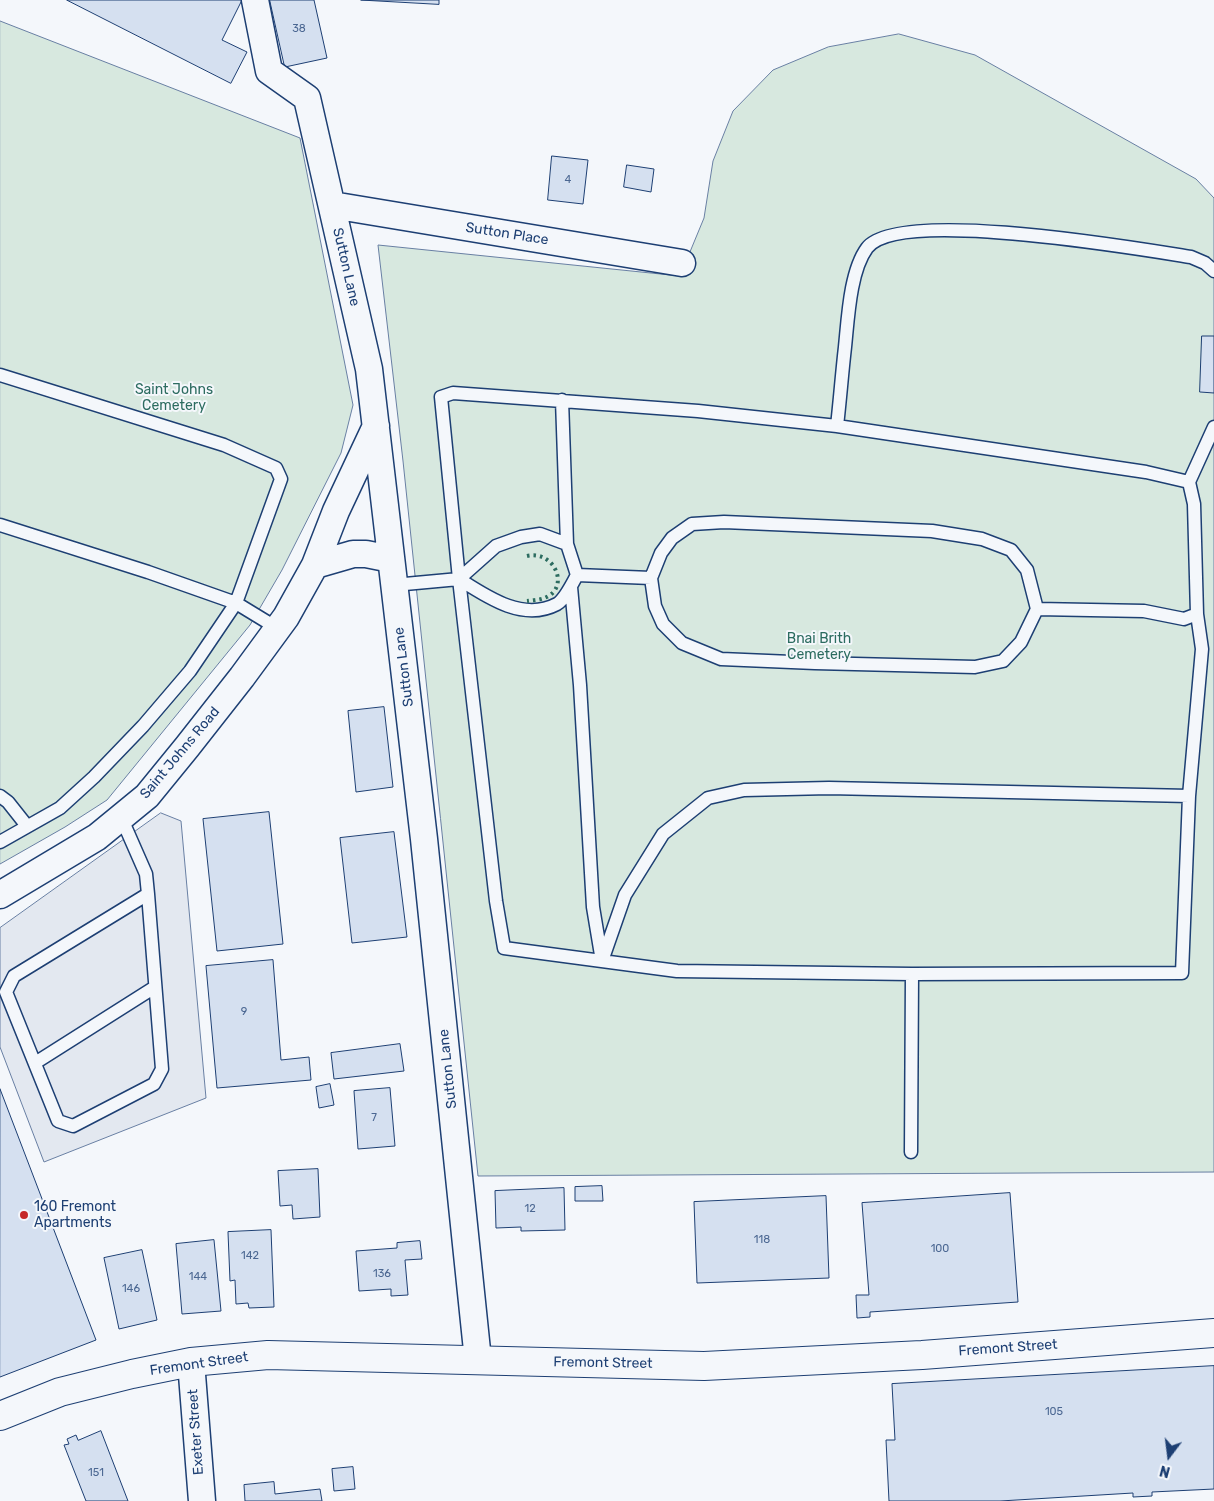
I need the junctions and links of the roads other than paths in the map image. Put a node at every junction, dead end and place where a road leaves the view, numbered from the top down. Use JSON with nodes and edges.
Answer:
{"nodes":[{"id":1,"x":255,"y":0,"type":"edge"},
{"id":2,"x":332,"y":205,"type":"junction"},
{"id":3,"x":682,"y":263,"type":"dead end"},
{"id":4,"x":1214,"y":270,"type":"edge"},
{"id":5,"x":0,"y":375,"type":"edge"},
{"id":6,"x":562,"y":400,"type":"junction"},
{"id":7,"x":377,"y":425,"type":"junction"},
{"id":8,"x":837,"y":426,"type":"junction"},
{"id":9,"x":1214,"y":427,"type":"edge"},
{"id":10,"x":1189,"y":482,"type":"junction"},
{"id":11,"x":0,"y":525,"type":"edge"},
{"id":12,"x":567,"y":544,"type":"junction"},
{"id":13,"x":391,"y":559,"type":"junction"},
{"id":14,"x":316,"y":565,"type":"junction"},
{"id":15,"x":651,"y":578,"type":"junction"},
{"id":16,"x":459,"y":579,"type":"junction"},
{"id":17,"x":574,"y":581,"type":"junction"},
{"id":18,"x":394,"y":585,"type":"junction"},
{"id":19,"x":236,"y":603,"type":"junction"},
{"id":20,"x":1037,"y":609,"type":"junction"},
{"id":21,"x":1197,"y":614,"type":"junction"},
{"id":22,"x":277,"y":628,"type":"junction"},
{"id":23,"x":0,"y":796,"type":"edge"},
{"id":24,"x":1189,"y":796,"type":"junction"},
{"id":25,"x":121,"y":817,"type":"junction"},
{"id":26,"x":27,"y":826,"type":"junction"},
{"id":27,"x":0,"y":842,"type":"edge"},
{"id":28,"x":148,"y":894,"type":"junction"},
{"id":29,"x":0,"y":895,"type":"edge"},
{"id":30,"x":602,"y":961,"type":"junction"},
{"id":31,"x":912,"y":974,"type":"junction"},
{"id":32,"x":155,"y":987,"type":"junction"},
{"id":33,"x":35,"y":1063,"type":"junction"},
{"id":34,"x":911,"y":1152,"type":"dead end"},
{"id":35,"x":1214,"y":1333,"type":"edge"},
{"id":36,"x":478,"y":1360,"type":"junction"},
{"id":37,"x":191,"y":1362,"type":"junction"},
{"id":38,"x":0,"y":1416,"type":"edge"},
{"id":39,"x":202,"y":1501,"type":"edge"}],
"edges":[{"from":1,"to":2,"type":"street","name":"Sutton Lane"},
{"from":2,"to":3,"type":"street","name":"Sutton Place"},
{"from":2,"to":7,"type":"street","name":"Sutton Lane"},
{"from":4,"to":8,"type":"lane"},
{"from":5,"to":19,"type":"lane"},
{"from":6,"to":8,"type":"lane"},
{"from":6,"to":12,"type":"lane"},
{"from":6,"to":16,"type":"lane"},
{"from":7,"to":13,"type":"street","name":"Sutton Lane"},
{"from":7,"to":14,"type":"street","name":"Saint Johns Road"},
{"from":8,"to":10,"type":"lane"},
{"from":9,"to":10,"type":"lane"},
{"from":10,"to":21,"type":"lane"},
{"from":11,"to":19,"type":"lane"},
{"from":12,"to":16,"type":"lane"},
{"from":12,"to":17,"type":"lane"},
{"from":13,"to":14,"type":"street"},
{"from":13,"to":18,"type":"street","name":"Sutton Lane"},
{"from":14,"to":22,"type":"street","name":"Saint Johns Road"},
{"from":15,"to":17,"type":"lane"},
{"from":15,"to":20,"type":"lane"},
{"from":15,"to":20,"type":"lane"},
{"from":16,"to":17,"type":"lane"},
{"from":16,"to":18,"type":"lane"},
{"from":16,"to":30,"type":"lane"},
{"from":17,"to":30,"type":"lane"},
{"from":18,"to":36,"type":"street","name":"Sutton Lane"},
{"from":19,"to":22,"type":"lane"},
{"from":19,"to":26,"type":"lane"},
{"from":20,"to":21,"type":"lane"},
{"from":21,"to":24,"type":"lane"},
{"from":22,"to":25,"type":"street","name":"Saint Johns Road"},
{"from":23,"to":26,"type":"lane"},
{"from":24,"to":30,"type":"lane"},
{"from":24,"to":31,"type":"lane"},
{"from":25,"to":28,"type":"lane"},
{"from":25,"to":29,"type":"street","name":"Saint Johns Road"},
{"from":26,"to":27,"type":"lane"},
{"from":28,"to":32,"type":"lane"},
{"from":28,"to":33,"type":"lane"},
{"from":30,"to":31,"type":"lane"},
{"from":31,"to":34,"type":"lane"},
{"from":32,"to":33,"type":"lane"},
{"from":32,"to":33,"type":"lane"},
{"from":35,"to":36,"type":"street","name":"Fremont Street"},
{"from":36,"to":37,"type":"street","name":"Fremont Street"},
{"from":37,"to":38,"type":"street","name":"Fremont Street"},
{"from":37,"to":39,"type":"street","name":"Exeter Street"}]}
